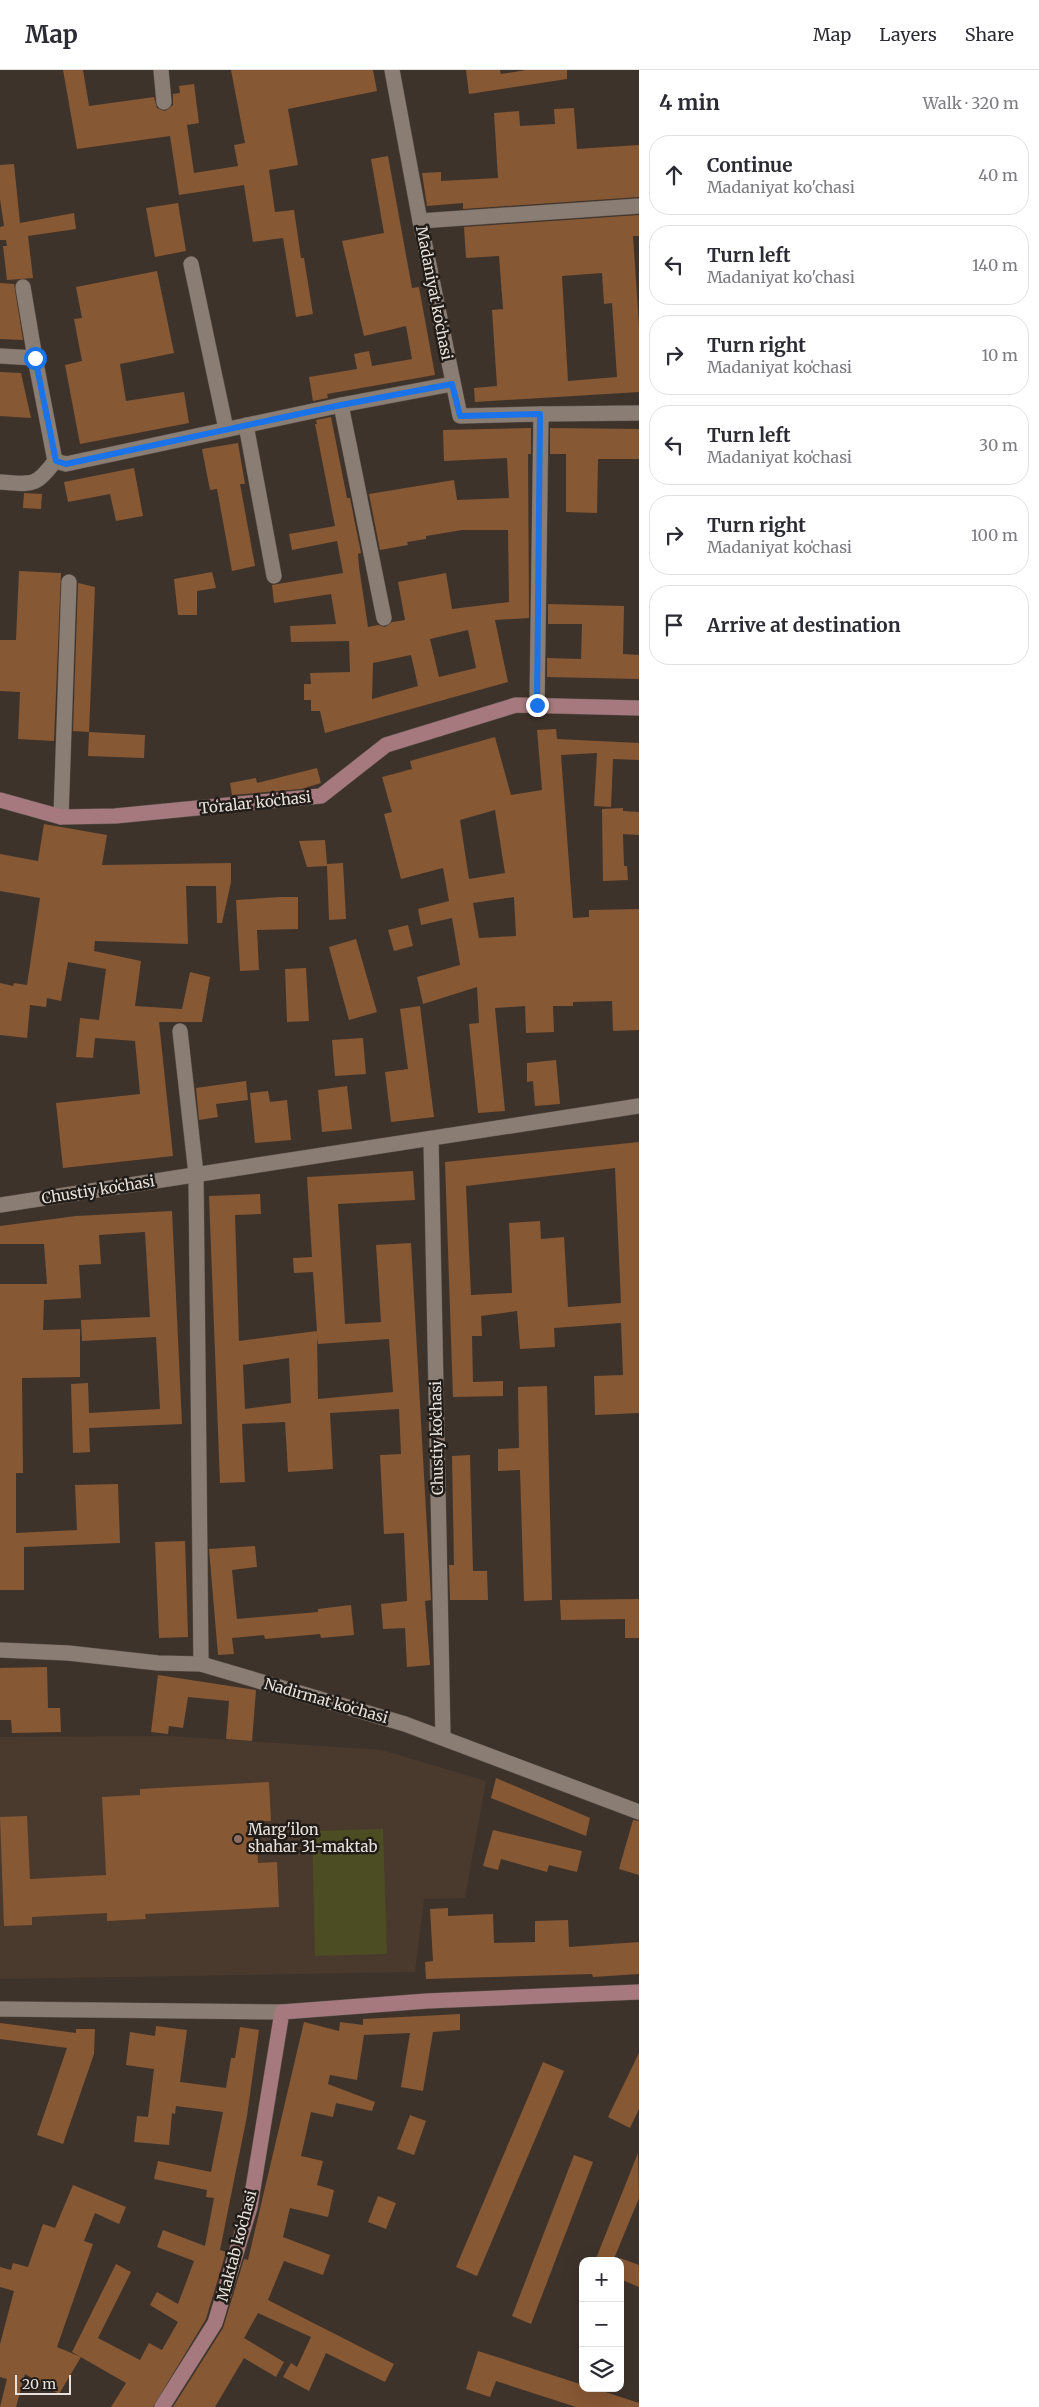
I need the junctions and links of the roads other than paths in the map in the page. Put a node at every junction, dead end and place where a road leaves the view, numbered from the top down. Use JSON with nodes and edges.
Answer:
{"nodes":[{"id":1,"x":161,"y":70,"type":"edge"},
{"id":2,"x":392,"y":70,"type":"edge"},
{"id":3,"x":164,"y":102,"type":"dead end"},
{"id":4,"x":639,"y":206,"type":"edge"},
{"id":5,"x":420,"y":221,"type":"junction"},
{"id":6,"x":191,"y":264,"type":"dead end"},
{"id":7,"x":23,"y":287,"type":"dead end"},
{"id":8,"x":0,"y":356,"type":"edge"},
{"id":9,"x":35,"y":358,"type":"junction"},
{"id":10,"x":452,"y":384,"type":"junction"},
{"id":11,"x":341,"y":405,"type":"junction"},
{"id":12,"x":639,"y":413,"type":"edge"},
{"id":13,"x":540,"y":414,"type":"junction"},
{"id":14,"x":246,"y":425,"type":"junction"},
{"id":15,"x":226,"y":429,"type":"junction"},
{"id":16,"x":56,"y":461,"type":"junction"},
{"id":17,"x":0,"y":482,"type":"edge"},
{"id":18,"x":274,"y":576,"type":"dead end"},
{"id":19,"x":69,"y":582,"type":"dead end"},
{"id":20,"x":384,"y":618,"type":"dead end"},
{"id":21,"x":537,"y":705,"type":"junction"},
{"id":22,"x":639,"y":708,"type":"edge"},
{"id":23,"x":0,"y":800,"type":"edge"},
{"id":24,"x":61,"y":817,"type":"junction"},
{"id":25,"x":180,"y":1031,"type":"dead end"},
{"id":26,"x":639,"y":1106,"type":"edge"},
{"id":27,"x":431,"y":1139,"type":"junction"},
{"id":28,"x":196,"y":1174,"type":"junction"},
{"id":29,"x":0,"y":1205,"type":"edge"},
{"id":30,"x":0,"y":1650,"type":"edge"},
{"id":31,"x":202,"y":1664,"type":"junction"},
{"id":32,"x":443,"y":1738,"type":"junction"},
{"id":33,"x":639,"y":1812,"type":"edge"},
{"id":34,"x":639,"y":1992,"type":"edge"},
{"id":35,"x":0,"y":2009,"type":"edge"},
{"id":36,"x":282,"y":2012,"type":"junction"},
{"id":37,"x":162,"y":2407,"type":"edge"}],
"edges":[{"from":1,"to":3,"type":"street"},
{"from":2,"to":5,"type":"street","name":"Madaniyat koʻchasi"},
{"from":4,"to":5,"type":"street"},
{"from":5,"to":10,"type":"street","name":"Madaniyat koʻchasi"},
{"from":6,"to":15,"type":"street"},
{"from":7,"to":9,"type":"street"},
{"from":8,"to":9,"type":"street"},
{"from":9,"to":16,"type":"street"},
{"from":10,"to":11,"type":"street"},
{"from":10,"to":13,"type":"street","name":"Madaniyat koʻchasi"},
{"from":11,"to":14,"type":"street"},
{"from":11,"to":20,"type":"street"},
{"from":12,"to":13,"type":"street"},
{"from":13,"to":21,"type":"street"},
{"from":14,"to":15,"type":"street"},
{"from":14,"to":18,"type":"street"},
{"from":15,"to":16,"type":"street"},
{"from":16,"to":17,"type":"street"},
{"from":19,"to":24,"type":"street"},
{"from":21,"to":22,"type":"street","name":"Toʻralar koʻchasi"},
{"from":21,"to":24,"type":"street","name":"Toʻralar koʻchasi"},
{"from":23,"to":24,"type":"street","name":"Toʻralar koʻchasi"},
{"from":25,"to":28,"type":"street"},
{"from":26,"to":27,"type":"street","name":"Chustiy koʻchasi"},
{"from":27,"to":28,"type":"street","name":"Chustiy koʻchasi"},
{"from":27,"to":32,"type":"street","name":"Chustiy koʻchasi"},
{"from":28,"to":29,"type":"street","name":"Chustiy koʻchasi"},
{"from":28,"to":31,"type":"street"},
{"from":30,"to":31,"type":"street","name":"Nadirmat koʻchasi"},
{"from":31,"to":32,"type":"street","name":"Nadirmat koʻchasi"},
{"from":32,"to":33,"type":"street","name":"Nadirmat koʻchasi"},
{"from":34,"to":36,"type":"street"},
{"from":35,"to":36,"type":"street"},
{"from":36,"to":37,"type":"street","name":"Maktab koʻchasi"}]}
